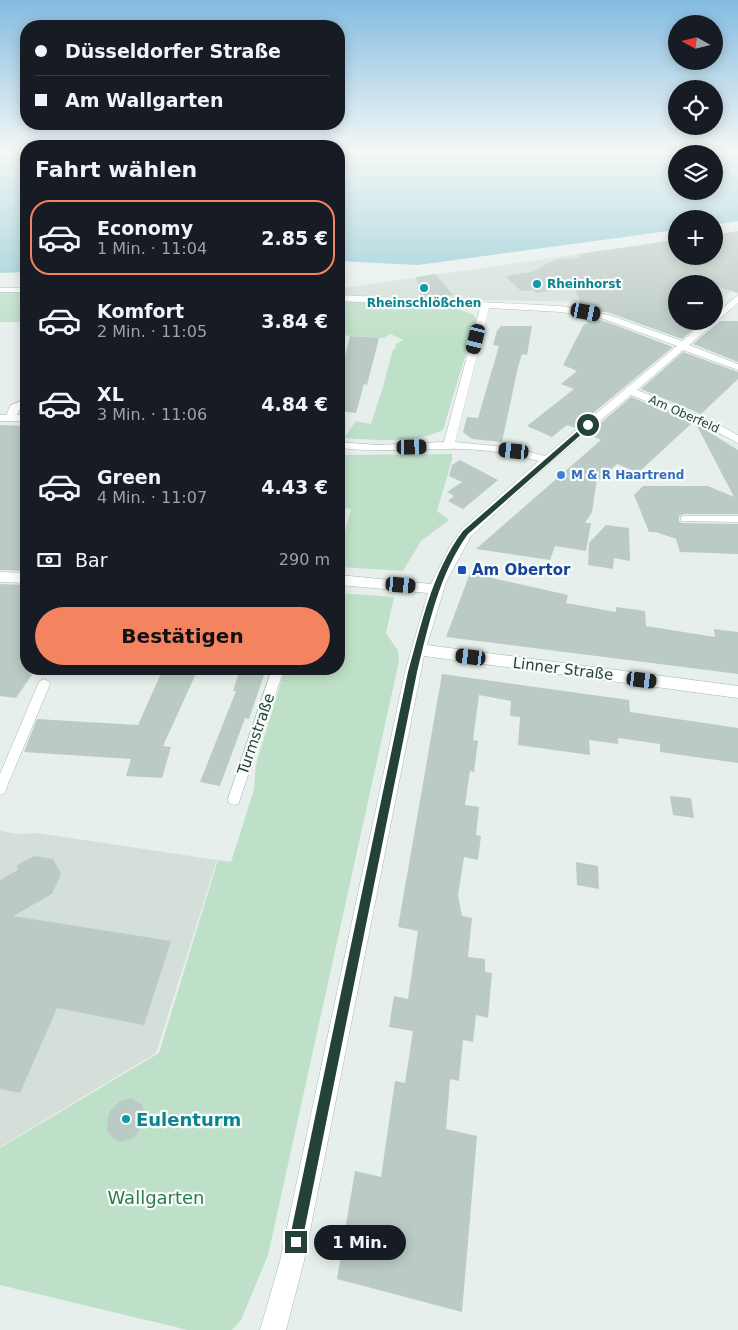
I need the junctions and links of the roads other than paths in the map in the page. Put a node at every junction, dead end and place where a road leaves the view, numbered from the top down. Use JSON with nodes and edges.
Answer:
{"nodes":[{"id":1,"x":0,"y":290,"type":"edge"},
{"id":2,"x":20,"y":290,"type":"edge"},
{"id":3,"x":345,"y":298,"type":"edge"},
{"id":4,"x":738,"y":298,"type":"edge"},
{"id":5,"x":485,"y":306,"type":"junction"},
{"id":6,"x":723,"y":311,"type":"edge"},
{"id":7,"x":702,"y":330,"type":"edge"},
{"id":8,"x":684,"y":346,"type":"junction"},
{"id":9,"x":738,"y":367,"type":"edge"},
{"id":10,"x":630,"y":391,"type":"junction"},
{"id":11,"x":20,"y":405,"type":"edge"},
{"id":12,"x":0,"y":418,"type":"edge"},
{"id":13,"x":12,"y":418,"type":"junction"},
{"id":14,"x":20,"y":418,"type":"edge"},
{"id":15,"x":738,"y":440,"type":"edge"},
{"id":16,"x":345,"y":445,"type":"edge"},
{"id":17,"x":449,"y":445,"type":"junction"},
{"id":18,"x":547,"y":460,"type":"junction"},
{"id":19,"x":684,"y":519,"type":"dead end"},
{"id":20,"x":738,"y":519,"type":"edge"},
{"id":21,"x":0,"y":577,"type":"edge"},
{"id":22,"x":20,"y":578,"type":"edge"},
{"id":23,"x":345,"y":581,"type":"edge"},
{"id":24,"x":435,"y":589,"type":"junction"},
{"id":25,"x":418,"y":650,"type":"junction"},
{"id":26,"x":276,"y":675,"type":"edge"},
{"id":27,"x":44,"y":684,"type":"dead end"},
{"id":28,"x":738,"y":692,"type":"edge"},
{"id":29,"x":0,"y":789,"type":"edge"},
{"id":30,"x":234,"y":799,"type":"dead end"},
{"id":31,"x":273,"y":1330,"type":"edge"}],
"edges":[{"from":1,"to":2,"type":"lane"},
{"from":3,"to":5,"type":"street"},
{"from":4,"to":6,"type":"street"},
{"from":5,"to":8,"type":"street"},
{"from":5,"to":17,"type":"street"},
{"from":7,"to":8,"type":"street"},
{"from":8,"to":9,"type":"street"},
{"from":8,"to":10,"type":"street"},
{"from":10,"to":15,"type":"street","name":"Am Oberfeld"},
{"from":10,"to":18,"type":"street"},
{"from":11,"to":13,"type":"street"},
{"from":12,"to":13,"type":"street"},
{"from":13,"to":14,"type":"street"},
{"from":16,"to":17,"type":"street"},
{"from":17,"to":18,"type":"street"},
{"from":18,"to":24,"type":"street"},
{"from":19,"to":20,"type":"lane"},
{"from":21,"to":22,"type":"street"},
{"from":23,"to":24,"type":"street"},
{"from":24,"to":25,"type":"street"},
{"from":25,"to":28,"type":"street","name":"Linner Straße"},
{"from":25,"to":31,"type":"street"},
{"from":26,"to":30,"type":"lane","name":"Turmstraße"},
{"from":27,"to":29,"type":"lane"}]}
